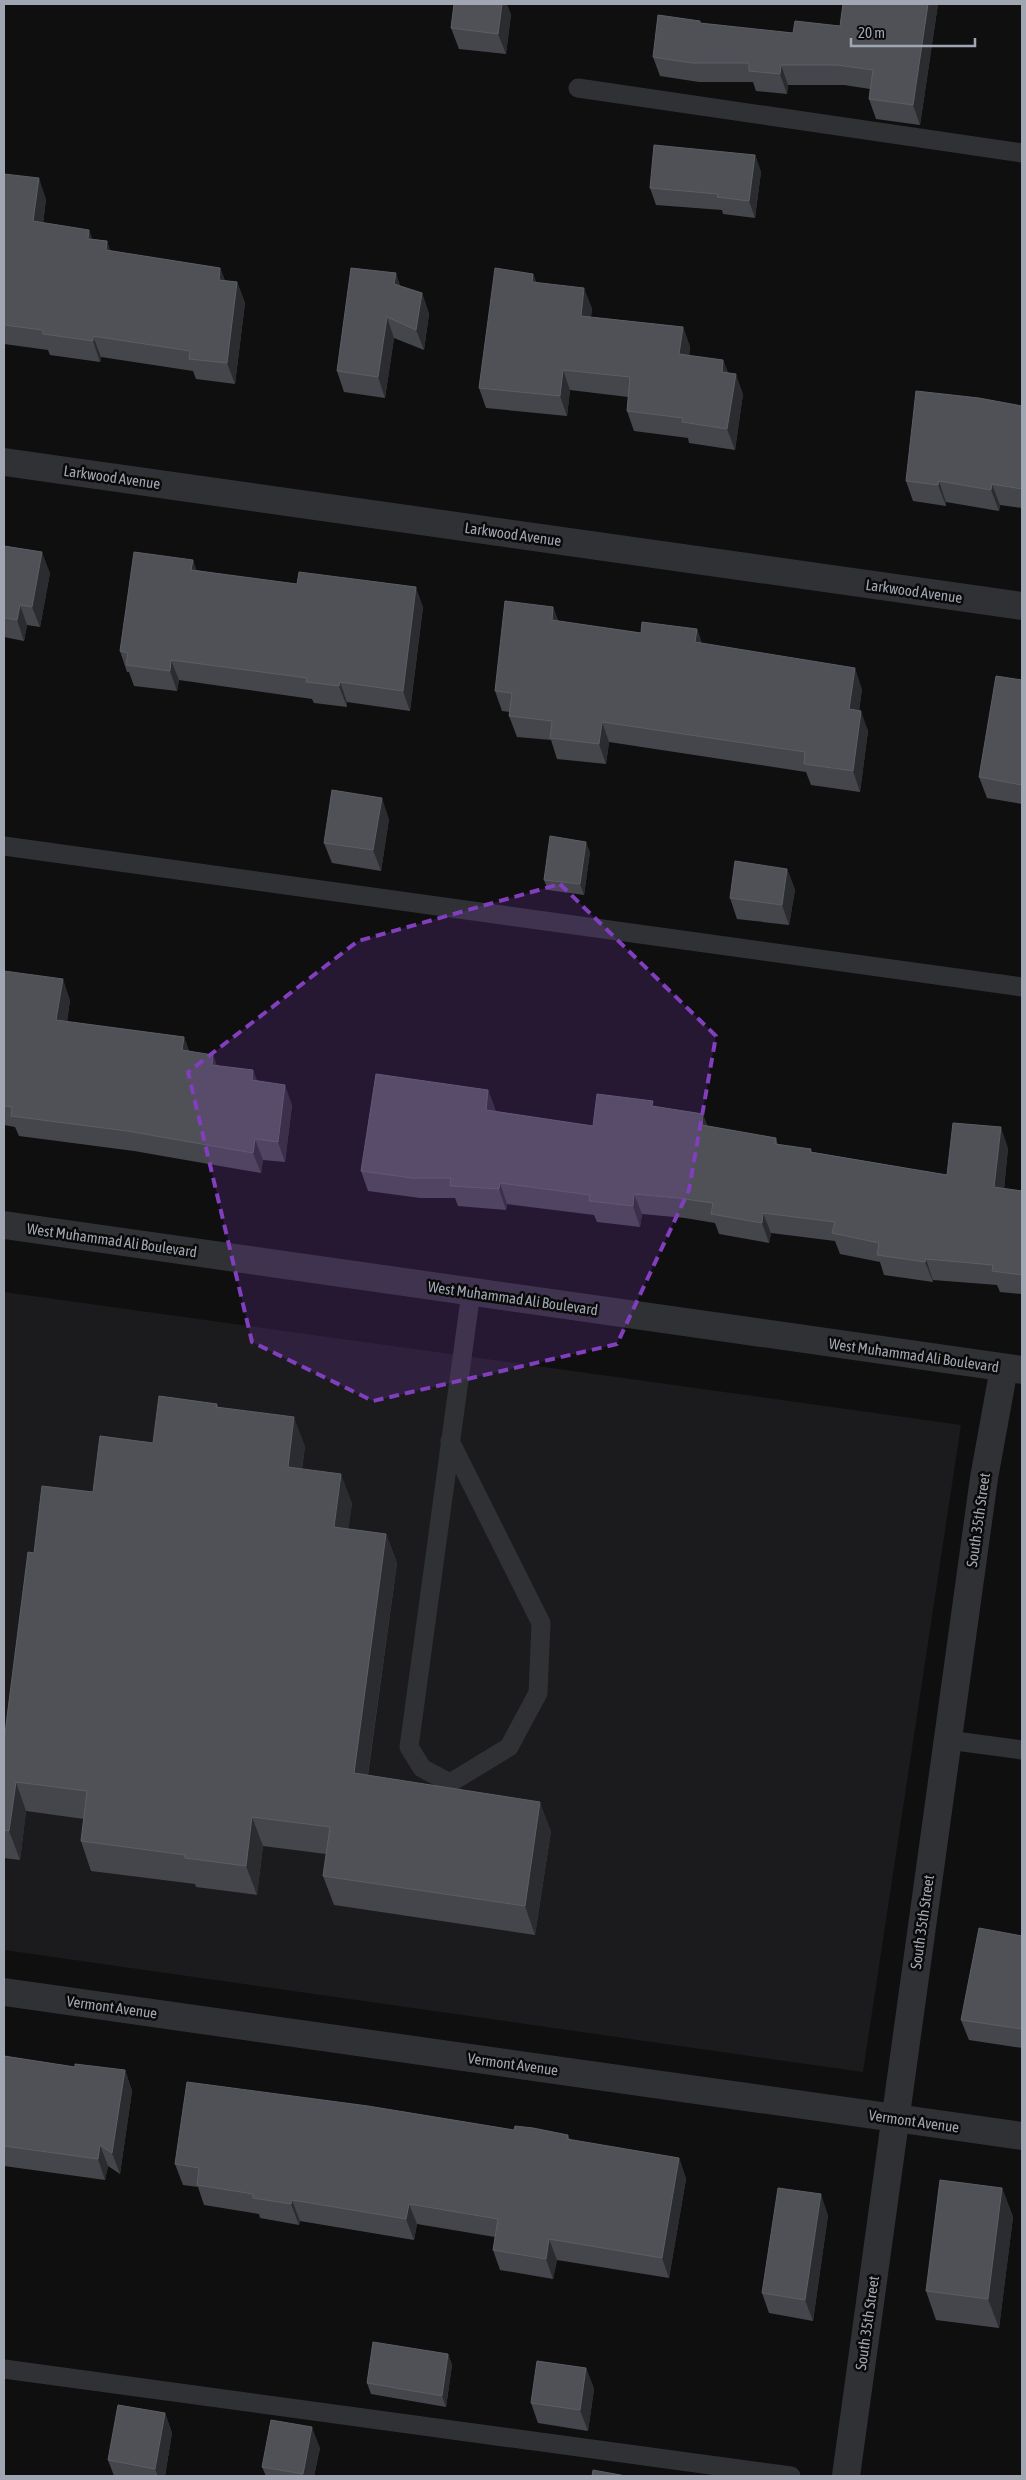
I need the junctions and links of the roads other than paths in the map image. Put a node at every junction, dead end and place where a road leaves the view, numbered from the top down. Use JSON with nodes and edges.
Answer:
{"nodes":[{"id":1,"x":578,"y":88,"type":"dead end"},
{"id":2,"x":1022,"y":153,"type":"edge"},
{"id":3,"x":4,"y":462,"type":"edge"},
{"id":4,"x":1022,"y":606,"type":"edge"},
{"id":5,"x":4,"y":846,"type":"edge"},
{"id":6,"x":1022,"y":987,"type":"edge"},
{"id":7,"x":4,"y":1225,"type":"edge"},
{"id":8,"x":471,"y":1292,"type":"junction"},
{"id":9,"x":1013,"y":1369,"type":"edge"},
{"id":10,"x":450,"y":1441,"type":"junction"},
{"id":11,"x":948,"y":1740,"type":"junction"},
{"id":12,"x":1022,"y":1750,"type":"edge"},
{"id":13,"x":4,"y":1992,"type":"edge"},
{"id":14,"x":895,"y":2118,"type":"junction"},
{"id":15,"x":1022,"y":2136,"type":"edge"},
{"id":16,"x":4,"y":2369,"type":"edge"},
{"id":17,"x":791,"y":2476,"type":"edge"},
{"id":18,"x":846,"y":2476,"type":"edge"}],
"edges":[{"from":1,"to":2,"type":"lane"},
{"from":3,"to":4,"type":"street","name":"Larkwood Avenue"},
{"from":5,"to":6,"type":"lane"},
{"from":7,"to":8,"type":"street","name":"West Muhammad Ali Boulevard"},
{"from":8,"to":9,"type":"street","name":"West Muhammad Ali Boulevard"},
{"from":8,"to":10,"type":"lane"},
{"from":9,"to":11,"type":"street","name":"South 35th Street"},
{"from":10,"to":10,"type":"lane"},
{"from":11,"to":12,"type":"lane"},
{"from":11,"to":14,"type":"street","name":"South 35th Street"},
{"from":13,"to":14,"type":"street","name":"Vermont Avenue"},
{"from":14,"to":15,"type":"street","name":"Vermont Avenue"},
{"from":14,"to":18,"type":"street","name":"South 35th Street"},
{"from":16,"to":17,"type":"lane"}]}
